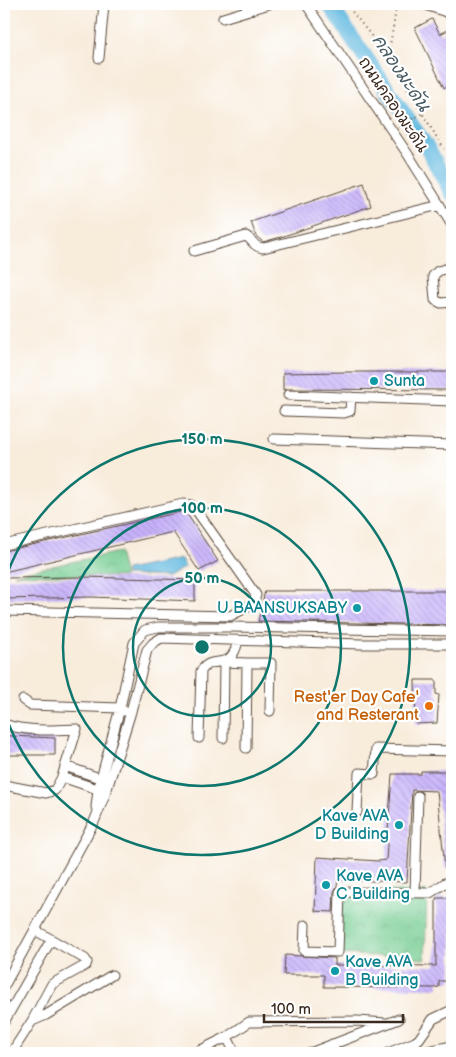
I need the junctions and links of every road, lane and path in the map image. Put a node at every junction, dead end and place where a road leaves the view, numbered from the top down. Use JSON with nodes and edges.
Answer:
{"nodes":[{"id":1,"x":104,"y":4,"type":"edge"},
{"id":2,"x":269,"y":4,"type":"edge"},
{"id":3,"x":306,"y":4,"type":"edge"},
{"id":4,"x":346,"y":4,"type":"edge"},
{"id":5,"x":397,"y":4,"type":"edge"},
{"id":6,"x":423,"y":4,"type":"edge"},
{"id":7,"x":452,"y":14,"type":"edge"},
{"id":8,"x":223,"y":18,"type":"dead end"},
{"id":9,"x":388,"y":57,"type":"junction"},
{"id":10,"x":99,"y":58,"type":"dead end"},
{"id":11,"x":423,"y":112,"type":"junction"},
{"id":12,"x":398,"y":128,"type":"dead end"},
{"id":13,"x":444,"y":149,"type":"dead end"},
{"id":14,"x":440,"y":205,"type":"junction"},
{"id":15,"x":452,"y":225,"type":"edge"},
{"id":16,"x":194,"y":251,"type":"dead end"},
{"id":17,"x":452,"y":267,"type":"edge"},
{"id":18,"x":452,"y":302,"type":"edge"},
{"id":19,"x":288,"y":395,"type":"dead end"},
{"id":20,"x":351,"y":397,"type":"junction"},
{"id":21,"x":452,"y":402,"type":"edge"},
{"id":22,"x":284,"y":411,"type":"dead end"},
{"id":23,"x":274,"y":440,"type":"dead end"},
{"id":24,"x":452,"y":445,"type":"edge"},
{"id":25,"x":4,"y":545,"type":"edge"},
{"id":26,"x":4,"y":611,"type":"edge"},
{"id":27,"x":230,"y":616,"type":"junction"},
{"id":28,"x":158,"y":627,"type":"junction"},
{"id":29,"x":228,"y":627,"type":"junction"},
{"id":30,"x":452,"y":631,"type":"edge"},
{"id":31,"x":160,"y":638,"type":"junction"},
{"id":32,"x":228,"y":640,"type":"junction"},
{"id":33,"x":238,"y":641,"type":"junction"},
{"id":34,"x":134,"y":643,"type":"junction"},
{"id":35,"x":452,"y":644,"type":"edge"},
{"id":36,"x":147,"y":650,"type":"junction"},
{"id":37,"x":224,"y":662,"type":"junction"},
{"id":38,"x":247,"y":663,"type":"junction"},
{"id":39,"x":23,"y":700,"type":"dead end"},
{"id":40,"x":120,"y":708,"type":"junction"},
{"id":41,"x":270,"y":711,"type":"dead end"},
{"id":42,"x":130,"y":715,"type":"junction"},
{"id":43,"x":4,"y":724,"type":"edge"},
{"id":44,"x":200,"y":738,"type":"dead end"},
{"id":45,"x":223,"y":738,"type":"dead end"},
{"id":46,"x":246,"y":748,"type":"dead end"},
{"id":47,"x":452,"y":752,"type":"edge"},
{"id":48,"x":65,"y":766,"type":"junction"},
{"id":49,"x":62,"y":778,"type":"junction"},
{"id":50,"x":105,"y":780,"type":"junction"},
{"id":51,"x":4,"y":786,"type":"edge"},
{"id":52,"x":102,"y":791,"type":"junction"},
{"id":53,"x":418,"y":796,"type":"dead end"},
{"id":54,"x":357,"y":812,"type":"dead end"},
{"id":55,"x":452,"y":883,"type":"edge"},
{"id":56,"x":415,"y":892,"type":"junction"},
{"id":57,"x":305,"y":924,"type":"dead end"},
{"id":58,"x":35,"y":930,"type":"junction"},
{"id":59,"x":52,"y":940,"type":"junction"},
{"id":60,"x":112,"y":974,"type":"dead end"},
{"id":61,"x":4,"y":986,"type":"edge"},
{"id":62,"x":452,"y":1010,"type":"edge"},
{"id":63,"x":400,"y":1019,"type":"dead end"},
{"id":64,"x":32,"y":1021,"type":"junction"},
{"id":65,"x":4,"y":1022,"type":"edge"},
{"id":66,"x":386,"y":1024,"type":"junction"},
{"id":67,"x":227,"y":1037,"type":"junction"},
{"id":68,"x":332,"y":1044,"type":"junction"},
{"id":69,"x":452,"y":1046,"type":"edge"},
{"id":70,"x":14,"y":1049,"type":"dead end"},
{"id":71,"x":195,"y":1053,"type":"edge"},
{"id":72,"x":235,"y":1053,"type":"edge"},
{"id":73,"x":310,"y":1053,"type":"edge"},
{"id":74,"x":336,"y":1053,"type":"edge"},
{"id":75,"x":388,"y":1053,"type":"edge"},
{"id":76,"x":419,"y":1053,"type":"edge"}],
"edges":[{"from":1,"to":10,"type":"street"},
{"from":2,"to":8,"type":"street"},
{"from":3,"to":14,"type":"street","name":"ถนนคลองมะดัน"},
{"from":4,"to":9,"type":"path"},
{"from":5,"to":9,"type":"path"},
{"from":6,"to":7,"type":"street"},
{"from":9,"to":11,"type":"path"},
{"from":11,"to":12,"type":"path"},
{"from":11,"to":13,"type":"path"},
{"from":14,"to":15,"type":"street","name":"ถนนคลองมะดัน"},
{"from":14,"to":16,"type":"street"},
{"from":17,"to":18,"type":"street"},
{"from":19,"to":20,"type":"street"},
{"from":20,"to":21,"type":"street"},
{"from":20,"to":22,"type":"street"},
{"from":23,"to":24,"type":"street"},
{"from":25,"to":27,"type":"street"},
{"from":26,"to":27,"type":"street"},
{"from":27,"to":29,"type":"street"},
{"from":28,"to":29,"type":"street"},
{"from":28,"to":31,"type":"street"},
{"from":28,"to":34,"type":"street"},
{"from":29,"to":30,"type":"street"},
{"from":29,"to":32,"type":"street"},
{"from":31,"to":32,"type":"street"},
{"from":31,"to":36,"type":"street"},
{"from":32,"to":33,"type":"street"},
{"from":33,"to":35,"type":"street"},
{"from":33,"to":37,"type":"street"},
{"from":34,"to":36,"type":"street"},
{"from":34,"to":40,"type":"street"},
{"from":36,"to":42,"type":"street"},
{"from":37,"to":38,"type":"street"},
{"from":37,"to":44,"type":"street"},
{"from":37,"to":45,"type":"street"},
{"from":38,"to":41,"type":"street"},
{"from":38,"to":46,"type":"street"},
{"from":39,"to":40,"type":"street"},
{"from":40,"to":42,"type":"street"},
{"from":40,"to":50,"type":"street"},
{"from":42,"to":50,"type":"street"},
{"from":43,"to":48,"type":"street"},
{"from":47,"to":54,"type":"street"},
{"from":48,"to":49,"type":"street"},
{"from":48,"to":50,"type":"street"},
{"from":49,"to":51,"type":"street"},
{"from":49,"to":52,"type":"street"},
{"from":50,"to":52,"type":"street"},
{"from":52,"to":58,"type":"street"},
{"from":53,"to":56,"type":"street"},
{"from":55,"to":56,"type":"street"},
{"from":56,"to":57,"type":"street"},
{"from":58,"to":59,"type":"street"},
{"from":58,"to":61,"type":"street"},
{"from":59,"to":64,"type":"street"},
{"from":59,"to":65,"type":"street"},
{"from":60,"to":64,"type":"street"},
{"from":62,"to":75,"type":"street"},
{"from":63,"to":66,"type":"street"},
{"from":64,"to":70,"type":"street"},
{"from":66,"to":67,"type":"street"},
{"from":66,"to":68,"type":"street"},
{"from":67,"to":71,"type":"street"},
{"from":67,"to":72,"type":"street"},
{"from":68,"to":73,"type":"street"},
{"from":68,"to":74,"type":"street"},
{"from":69,"to":76,"type":"street"}]}
